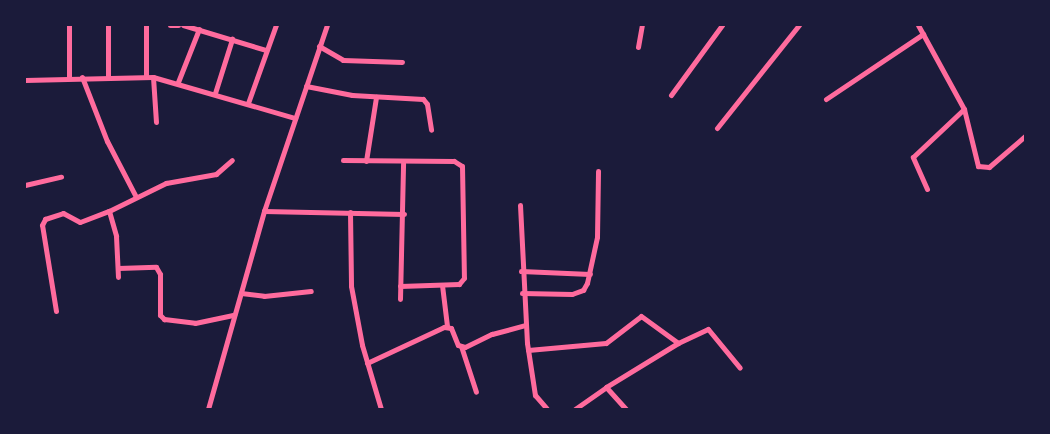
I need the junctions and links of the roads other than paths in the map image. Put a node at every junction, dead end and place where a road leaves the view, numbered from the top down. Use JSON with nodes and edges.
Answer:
{"nodes":[{"id":1,"x":69,"y":25,"type":"edge"},
{"id":2,"x":108,"y":25,"type":"edge"},
{"id":3,"x":146,"y":25,"type":"edge"},
{"id":4,"x":170,"y":25,"type":"edge"},
{"id":5,"x":176,"y":25,"type":"edge"},
{"id":6,"x":183,"y":25,"type":"edge"},
{"id":7,"x":276,"y":25,"type":"edge"},
{"id":8,"x":327,"y":25,"type":"edge"},
{"id":9,"x":642,"y":25,"type":"edge"},
{"id":10,"x":722,"y":25,"type":"edge"},
{"id":11,"x":799,"y":25,"type":"edge"},
{"id":12,"x":918,"y":25,"type":"edge"},
{"id":13,"x":199,"y":29,"type":"junction"},
{"id":14,"x":923,"y":34,"type":"junction"},
{"id":15,"x":232,"y":39,"type":"junction"},
{"id":16,"x":320,"y":46,"type":"junction"},
{"id":17,"x":638,"y":48,"type":"dead end"},
{"id":18,"x":266,"y":50,"type":"junction"},
{"id":19,"x":402,"y":62,"type":"dead end"},
{"id":20,"x":108,"y":76,"type":"junction"},
{"id":21,"x":146,"y":76,"type":"junction"},
{"id":22,"x":153,"y":77,"type":"junction"},
{"id":23,"x":69,"y":78,"type":"junction"},
{"id":24,"x":82,"y":78,"type":"junction"},
{"id":25,"x":25,"y":80,"type":"edge"},
{"id":26,"x":178,"y":82,"type":"junction"},
{"id":27,"x":306,"y":86,"type":"junction"},
{"id":28,"x":215,"y":93,"type":"junction"},
{"id":29,"x":671,"y":95,"type":"dead end"},
{"id":30,"x":376,"y":97,"type":"junction"},
{"id":31,"x":826,"y":98,"type":"dead end"},
{"id":32,"x":248,"y":103,"type":"junction"},
{"id":33,"x":964,"y":109,"type":"junction"},
{"id":34,"x":295,"y":118,"type":"junction"},
{"id":35,"x":156,"y":122,"type":"dead end"},
{"id":36,"x":717,"y":128,"type":"dead end"},
{"id":37,"x":431,"y":130,"type":"dead end"},
{"id":38,"x":1025,"y":136,"type":"edge"},
{"id":39,"x":232,"y":160,"type":"dead end"},
{"id":40,"x":343,"y":160,"type":"dead end"},
{"id":41,"x":366,"y":161,"type":"junction"},
{"id":42,"x":403,"y":163,"type":"junction"},
{"id":43,"x":598,"y":171,"type":"dead end"},
{"id":44,"x":60,"y":177,"type":"dead end"},
{"id":45,"x":25,"y":185,"type":"edge"},
{"id":46,"x":927,"y":189,"type":"dead end"},
{"id":47,"x":136,"y":198,"type":"junction"},
{"id":48,"x":520,"y":205,"type":"dead end"},
{"id":49,"x":110,"y":211,"type":"junction"},
{"id":50,"x":264,"y":211,"type":"junction"},
{"id":51,"x":350,"y":212,"type":"junction"},
{"id":52,"x":404,"y":214,"type":"junction"},
{"id":53,"x":118,"y":268,"type":"junction"},
{"id":54,"x":521,"y":271,"type":"junction"},
{"id":55,"x":590,"y":274,"type":"junction"},
{"id":56,"x":118,"y":277,"type":"dead end"},
{"id":57,"x":442,"y":285,"type":"junction"},
{"id":58,"x":400,"y":286,"type":"junction"},
{"id":59,"x":312,"y":291,"type":"dead end"},
{"id":60,"x":241,"y":293,"type":"junction"},
{"id":61,"x":522,"y":294,"type":"junction"},
{"id":62,"x":400,"y":300,"type":"dead end"},
{"id":63,"x":56,"y":311,"type":"dead end"},
{"id":64,"x":234,"y":315,"type":"junction"},
{"id":65,"x":447,"y":326,"type":"junction"},
{"id":66,"x":525,"y":326,"type":"junction"},
{"id":67,"x":678,"y":343,"type":"junction"},
{"id":68,"x":461,"y":346,"type":"junction"},
{"id":69,"x":528,"y":350,"type":"junction"},
{"id":70,"x":367,"y":362,"type":"junction"},
{"id":71,"x":740,"y":368,"type":"dead end"},
{"id":72,"x":606,"y":387,"type":"junction"},
{"id":73,"x":476,"y":392,"type":"dead end"},
{"id":74,"x":208,"y":409,"type":"edge"},
{"id":75,"x":381,"y":409,"type":"edge"},
{"id":76,"x":547,"y":409,"type":"edge"},
{"id":77,"x":575,"y":409,"type":"edge"},
{"id":78,"x":626,"y":409,"type":"edge"}],
"edges":[{"from":1,"to":23,"type":"street"},
{"from":2,"to":20,"type":"street"},
{"from":3,"to":21,"type":"street"},
{"from":4,"to":5,"type":"street"},
{"from":6,"to":13,"type":"street"},
{"from":7,"to":18,"type":"street"},
{"from":8,"to":16,"type":"street"},
{"from":9,"to":17,"type":"street"},
{"from":10,"to":29,"type":"street"},
{"from":11,"to":36,"type":"street"},
{"from":12,"to":14,"type":"street"},
{"from":13,"to":15,"type":"street"},
{"from":13,"to":26,"type":"street"},
{"from":14,"to":31,"type":"street"},
{"from":14,"to":33,"type":"street"},
{"from":15,"to":18,"type":"street"},
{"from":15,"to":28,"type":"street"},
{"from":16,"to":19,"type":"street"},
{"from":16,"to":27,"type":"street"},
{"from":18,"to":32,"type":"street"},
{"from":20,"to":21,"type":"street"},
{"from":20,"to":24,"type":"street"},
{"from":21,"to":22,"type":"street"},
{"from":22,"to":26,"type":"street"},
{"from":22,"to":35,"type":"street"},
{"from":23,"to":24,"type":"street"},
{"from":23,"to":25,"type":"street"},
{"from":24,"to":47,"type":"street"},
{"from":26,"to":28,"type":"street"},
{"from":27,"to":30,"type":"street"},
{"from":27,"to":34,"type":"street"},
{"from":28,"to":32,"type":"street"},
{"from":30,"to":37,"type":"street"},
{"from":30,"to":41,"type":"street"},
{"from":32,"to":34,"type":"street"},
{"from":33,"to":38,"type":"street"},
{"from":33,"to":46,"type":"street"},
{"from":34,"to":50,"type":"street"},
{"from":39,"to":47,"type":"street"},
{"from":40,"to":41,"type":"street"},
{"from":41,"to":42,"type":"street"},
{"from":42,"to":52,"type":"street"},
{"from":42,"to":57,"type":"street"},
{"from":43,"to":55,"type":"street"},
{"from":44,"to":45,"type":"street"},
{"from":47,"to":49,"type":"street"},
{"from":48,"to":54,"type":"street"},
{"from":49,"to":53,"type":"street"},
{"from":49,"to":63,"type":"street"},
{"from":50,"to":51,"type":"street"},
{"from":50,"to":60,"type":"street"},
{"from":51,"to":52,"type":"street"},
{"from":51,"to":70,"type":"street"},
{"from":52,"to":58,"type":"street"},
{"from":53,"to":56,"type":"street"},
{"from":53,"to":64,"type":"street"},
{"from":54,"to":55,"type":"street"},
{"from":54,"to":61,"type":"street"},
{"from":55,"to":61,"type":"street"},
{"from":57,"to":58,"type":"street"},
{"from":57,"to":65,"type":"street"},
{"from":58,"to":62,"type":"street"},
{"from":59,"to":60,"type":"street"},
{"from":60,"to":64,"type":"street"},
{"from":61,"to":66,"type":"street"},
{"from":64,"to":74,"type":"street"},
{"from":65,"to":68,"type":"street"},
{"from":65,"to":70,"type":"street"},
{"from":66,"to":68,"type":"street"},
{"from":66,"to":69,"type":"street"},
{"from":67,"to":69,"type":"street"},
{"from":67,"to":71,"type":"street"},
{"from":67,"to":72,"type":"street"},
{"from":68,"to":73,"type":"street"},
{"from":69,"to":76,"type":"street"},
{"from":70,"to":75,"type":"street"},
{"from":72,"to":77,"type":"street"},
{"from":72,"to":78,"type":"street"}]}
